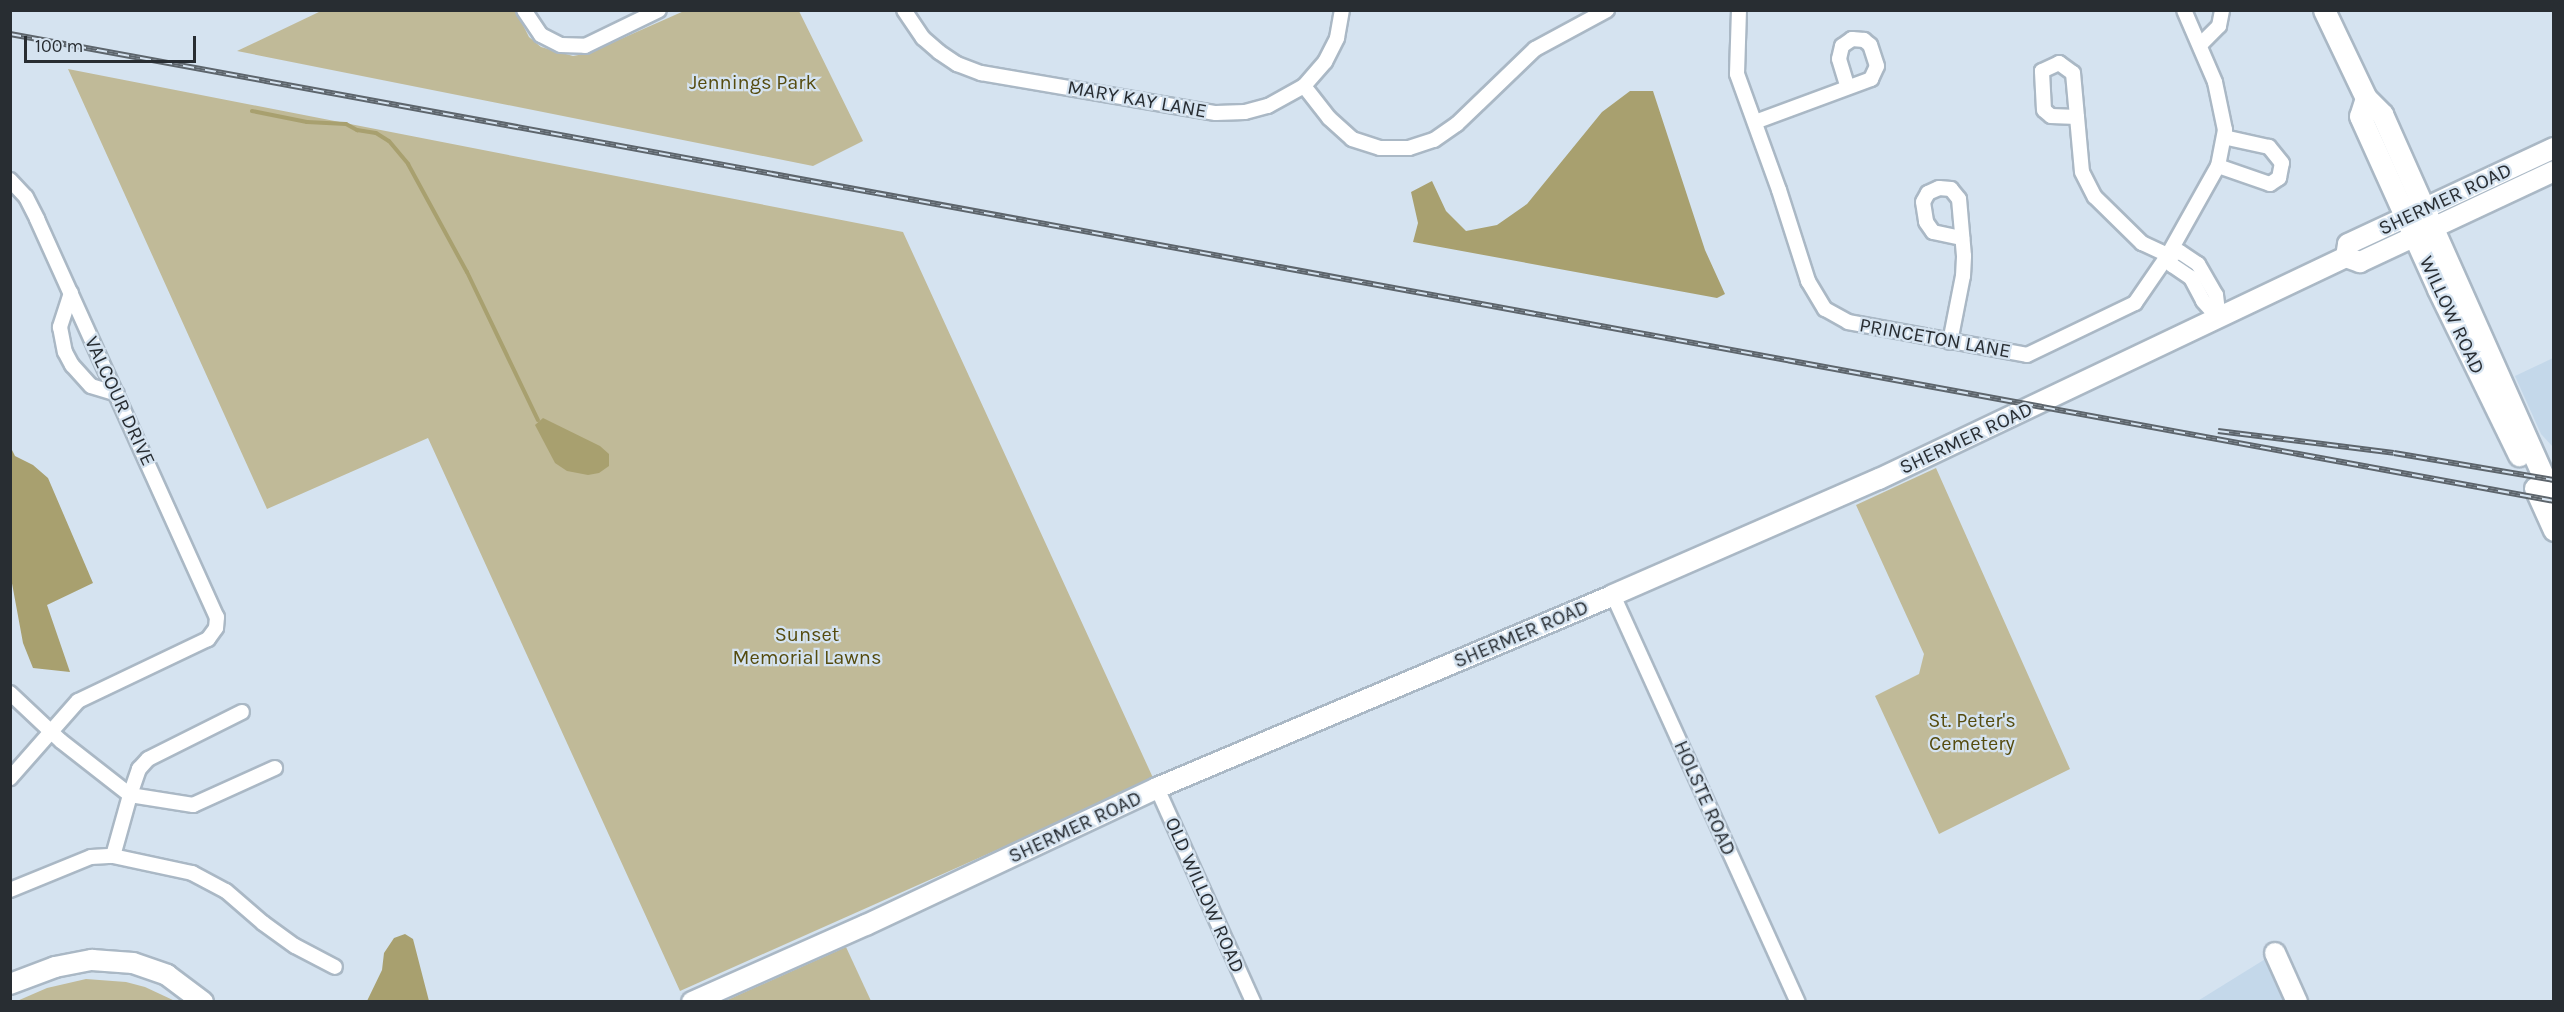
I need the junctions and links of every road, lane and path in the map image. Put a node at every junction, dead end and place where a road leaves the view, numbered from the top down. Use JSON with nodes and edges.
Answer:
{"nodes":[{"id":1,"x":524,"y":10,"type":"edge"},
{"id":2,"x":658,"y":10,"type":"edge"},
{"id":3,"x":904,"y":10,"type":"edge"},
{"id":4,"x":1342,"y":10,"type":"edge"},
{"id":5,"x":1607,"y":10,"type":"edge"},
{"id":6,"x":1738,"y":10,"type":"edge"},
{"id":7,"x":2184,"y":10,"type":"edge"},
{"id":8,"x":2222,"y":10,"type":"edge"},
{"id":9,"x":2324,"y":10,"type":"edge"},
{"id":10,"x":2200,"y":45,"type":"junction"},
{"id":11,"x":1304,"y":86,"type":"junction"},
{"id":12,"x":1847,"y":86,"type":"dead end"},
{"id":13,"x":2078,"y":117,"type":"dead end"},
{"id":14,"x":1755,"y":122,"type":"junction"},
{"id":15,"x":2224,"y":137,"type":"junction"},
{"id":16,"x":2553,"y":148,"type":"edge"},
{"id":17,"x":2218,"y":166,"type":"junction"},
{"id":18,"x":2553,"y":171,"type":"edge"},
{"id":19,"x":10,"y":180,"type":"edge"},
{"id":20,"x":2415,"y":213,"type":"junction"},
{"id":21,"x":2424,"y":232,"type":"junction"},
{"id":22,"x":1962,"y":238,"type":"dead end"},
{"id":23,"x":2168,"y":255,"type":"junction"},
{"id":24,"x":2346,"y":256,"type":"junction"},
{"id":25,"x":71,"y":293,"type":"junction"},
{"id":26,"x":2219,"y":319,"type":"junction"},
{"id":27,"x":1950,"y":342,"type":"junction"},
{"id":28,"x":117,"y":394,"type":"junction"},
{"id":29,"x":2553,"y":500,"type":"edge"},
{"id":30,"x":2553,"y":530,"type":"edge"},
{"id":31,"x":1613,"y":595,"type":"junction"},
{"id":32,"x":10,"y":693,"type":"edge"},
{"id":33,"x":243,"y":712,"type":"dead end"},
{"id":34,"x":51,"y":731,"type":"junction"},
{"id":35,"x":276,"y":768,"type":"dead end"},
{"id":36,"x":10,"y":778,"type":"edge"},
{"id":37,"x":1157,"y":788,"type":"junction"},
{"id":38,"x":130,"y":795,"type":"junction"},
{"id":39,"x":112,"y":856,"type":"junction"},
{"id":40,"x":10,"y":890,"type":"edge"},
{"id":41,"x":2275,"y":953,"type":"dead end"},
{"id":42,"x":335,"y":967,"type":"dead end"},
{"id":43,"x":10,"y":984,"type":"edge"},
{"id":44,"x":203,"y":1002,"type":"edge"},
{"id":45,"x":692,"y":1002,"type":"edge"},
{"id":46,"x":1253,"y":1002,"type":"edge"},
{"id":47,"x":1798,"y":1002,"type":"edge"},
{"id":48,"x":2297,"y":1002,"type":"edge"}],
"edges":[{"from":1,"to":2,"type":"street"},
{"from":3,"to":11,"type":"street","name":"MARY KAY LANE"},
{"from":4,"to":11,"type":"street","name":"MARY KAY LANE"},
{"from":5,"to":11,"type":"street"},
{"from":6,"to":14,"type":"street","name":"PRINCETON LANE"},
{"from":7,"to":10,"type":"street","name":"PRINCETON LANE"},
{"from":8,"to":10,"type":"street"},
{"from":9,"to":20,"type":"main road","name":"WILLOW ROAD"},
{"from":10,"to":15,"type":"street","name":"PRINCETON LANE"},
{"from":12,"to":14,"type":"street"},
{"from":13,"to":23,"type":"street"},
{"from":14,"to":27,"type":"street","name":"PRINCETON LANE"},
{"from":15,"to":17,"type":"street","name":"PRINCETON LANE"},
{"from":15,"to":17,"type":"street"},
{"from":16,"to":20,"type":"street","name":"SHERMER ROAD"},
{"from":17,"to":23,"type":"street","name":"PRINCETON LANE"},
{"from":18,"to":21,"type":"street","name":"SHERMER ROAD"},
{"from":19,"to":25,"type":"street","name":"VALCOUR DRIVE"},
{"from":20,"to":21,"type":"main road","name":"WILLOW ROAD"},
{"from":20,"to":24,"type":"street","name":"SHERMER ROAD"},
{"from":21,"to":24,"type":"street","name":"SHERMER ROAD"},
{"from":21,"to":29,"type":"main road","name":"WILLOW ROAD"},
{"from":21,"to":30,"type":"main road","name":"WILLOW ROAD"},
{"from":22,"to":27,"type":"street"},
{"from":23,"to":26,"type":"street"},
{"from":23,"to":27,"type":"street","name":"PRINCETON LANE"},
{"from":24,"to":26,"type":"street","name":"SHERMER ROAD"},
{"from":25,"to":28,"type":"street","name":"VALCOUR DRIVE"},
{"from":25,"to":28,"type":"street"},
{"from":26,"to":31,"type":"street","name":"SHERMER ROAD"},
{"from":28,"to":34,"type":"street","name":"VALCOUR DRIVE"},
{"from":31,"to":37,"type":"street","name":"SHERMER ROAD"},
{"from":31,"to":47,"type":"street","name":"HOLSTE ROAD"},
{"from":32,"to":34,"type":"street"},
{"from":33,"to":38,"type":"street"},
{"from":34,"to":36,"type":"street"},
{"from":34,"to":38,"type":"street"},
{"from":35,"to":38,"type":"street"},
{"from":37,"to":45,"type":"street","name":"SHERMER ROAD"},
{"from":37,"to":46,"type":"street","name":"OLD WILLOW ROAD"},
{"from":38,"to":39,"type":"street"},
{"from":39,"to":40,"type":"street"},
{"from":39,"to":42,"type":"street"},
{"from":41,"to":48,"type":"street"},
{"from":43,"to":44,"type":"street"}]}
